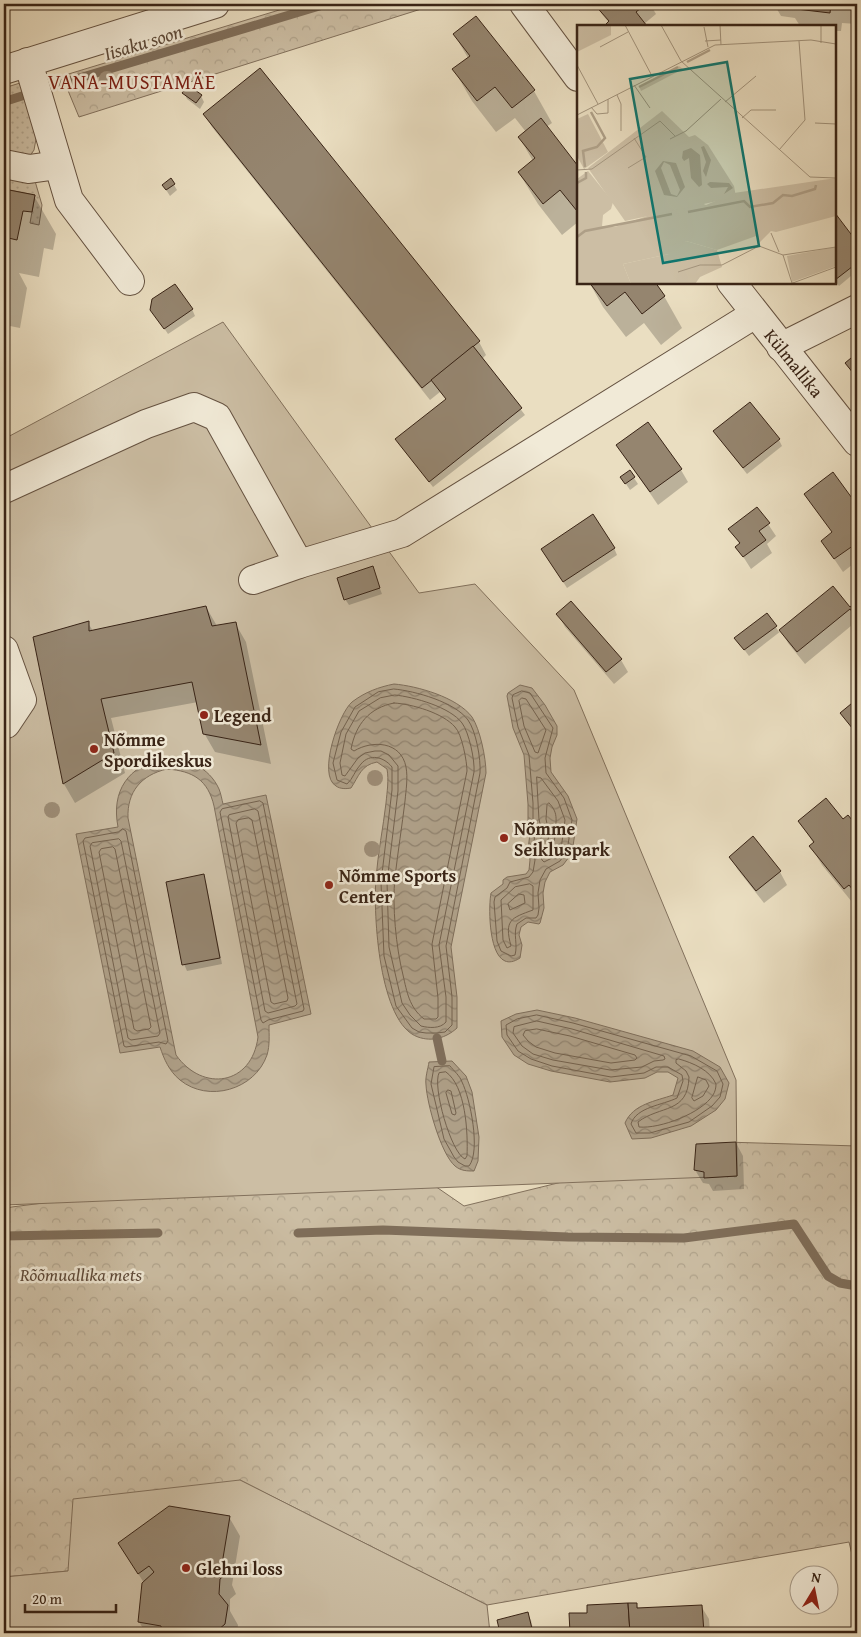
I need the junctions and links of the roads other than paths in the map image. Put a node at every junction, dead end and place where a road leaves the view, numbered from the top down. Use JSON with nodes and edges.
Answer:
{"nodes":[{"id":1,"x":524,"y":4,"type":"edge"},
{"id":2,"x":198,"y":6,"type":"edge"},
{"id":3,"x":16,"y":66,"type":"edge"},
{"id":4,"x":577,"y":77,"type":"edge"},
{"id":5,"x":4,"y":164,"type":"edge"},
{"id":6,"x":58,"y":165,"type":"junction"},
{"id":7,"x":130,"y":281,"type":"dead end"},
{"id":8,"x":732,"y":284,"type":"edge"},
{"id":9,"x":857,"y":309,"type":"edge"},
{"id":10,"x":755,"y":314,"type":"junction"},
{"id":11,"x":781,"y":347,"type":"junction"},
{"id":12,"x":857,"y":442,"type":"edge"},
{"id":13,"x":4,"y":489,"type":"edge"},
{"id":14,"x":299,"y":564,"type":"junction"},
{"id":15,"x":253,"y":580,"type":"dead end"},
{"id":16,"x":4,"y":650,"type":"edge"},
{"id":17,"x":4,"y":724,"type":"edge"}],
"edges":[{"from":1,"to":4,"type":"street"},
{"from":2,"to":3,"type":"street"},
{"from":3,"to":6,"type":"street"},
{"from":5,"to":6,"type":"street"},
{"from":6,"to":7,"type":"street"},
{"from":8,"to":10,"type":"street","name":"Külmallika"},
{"from":9,"to":11,"type":"street"},
{"from":10,"to":11,"type":"street","name":"Külmallika"},
{"from":10,"to":14,"type":"street"},
{"from":11,"to":12,"type":"street","name":"Külmallika"},
{"from":13,"to":14,"type":"street"},
{"from":14,"to":15,"type":"street"},
{"from":16,"to":17,"type":"street"}]}
